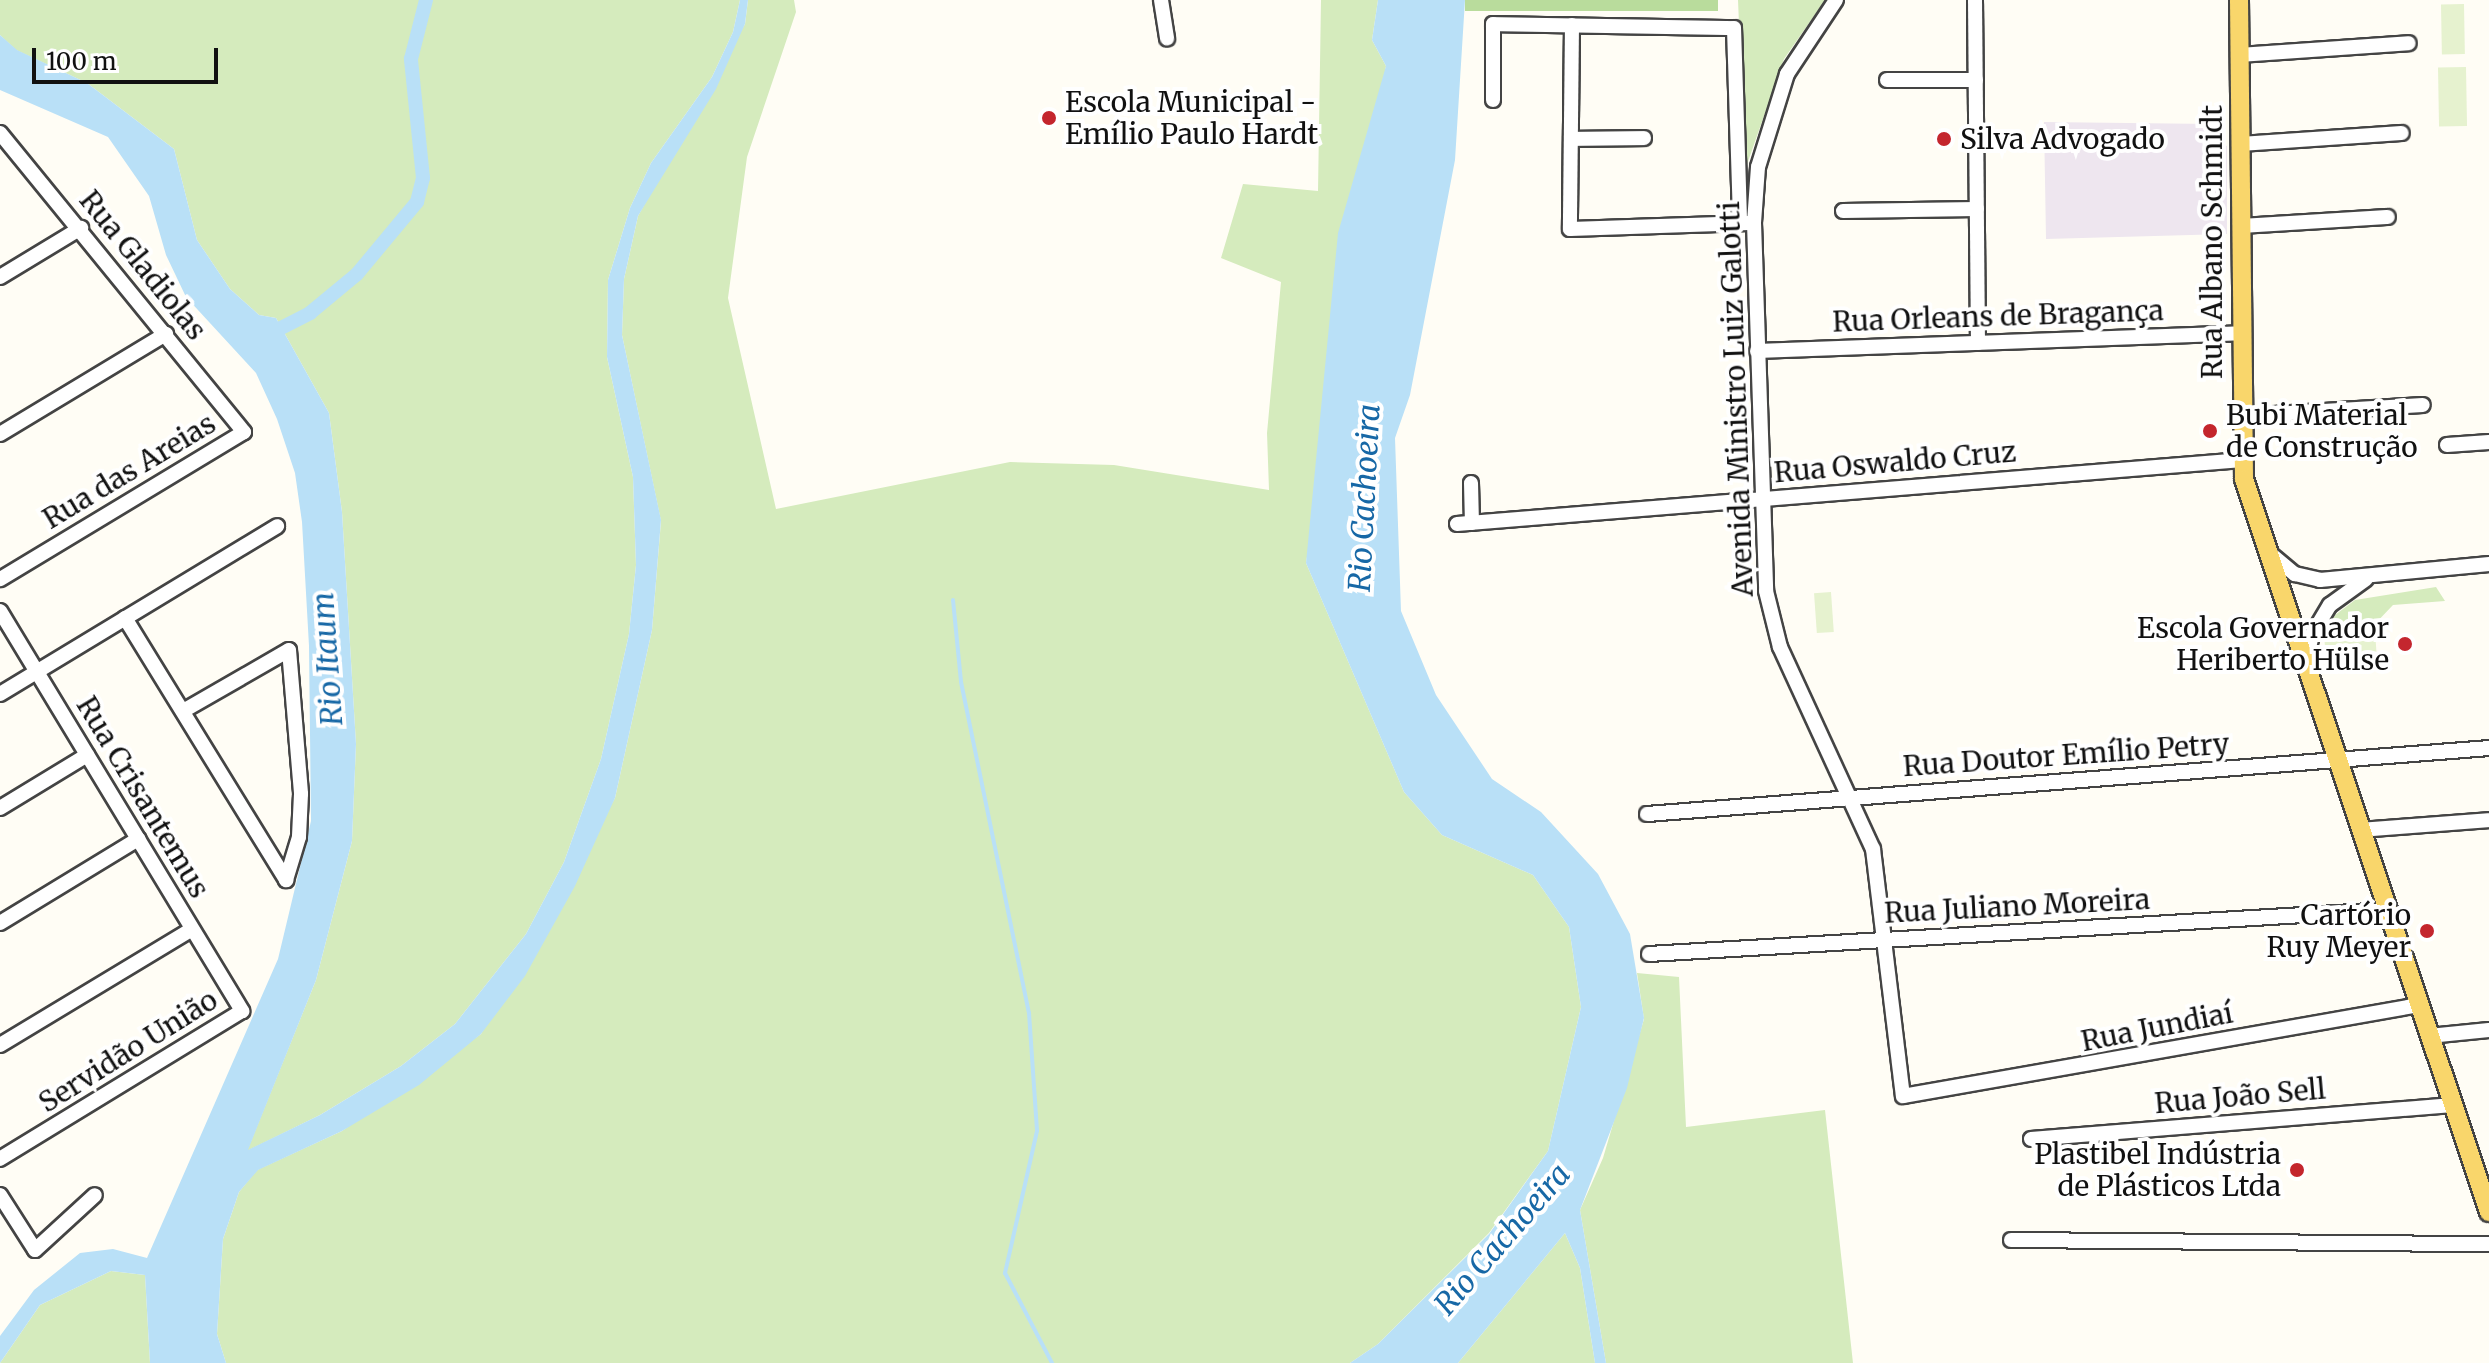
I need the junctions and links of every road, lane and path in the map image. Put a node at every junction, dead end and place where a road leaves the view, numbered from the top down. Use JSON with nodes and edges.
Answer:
{"nodes":[{"id":1,"x":1161,"y":0,"type":"edge"},
{"id":2,"x":1836,"y":0,"type":"edge"},
{"id":3,"x":1975,"y":0,"type":"edge"},
{"id":4,"x":2239,"y":0,"type":"edge"},
{"id":5,"x":1572,"y":25,"type":"junction"},
{"id":6,"x":1167,"y":39,"type":"dead end"},
{"id":7,"x":2409,"y":43,"type":"dead end"},
{"id":8,"x":2239,"y":55,"type":"junction"},
{"id":9,"x":1887,"y":80,"type":"dead end"},
{"id":10,"x":1976,"y":80,"type":"junction"},
{"id":11,"x":1493,"y":100,"type":"dead end"},
{"id":12,"x":0,"y":133,"type":"edge"},
{"id":13,"x":2402,"y":133,"type":"dead end"},
{"id":14,"x":1644,"y":138,"type":"dead end"},
{"id":15,"x":1571,"y":139,"type":"junction"},
{"id":16,"x":2240,"y":144,"type":"junction"},
{"id":17,"x":1977,"y":209,"type":"junction"},
{"id":18,"x":1843,"y":211,"type":"dead end"},
{"id":19,"x":2388,"y":217,"type":"dead end"},
{"id":20,"x":1747,"y":223,"type":"junction"},
{"id":21,"x":2240,"y":226,"type":"junction"},
{"id":22,"x":81,"y":228,"type":"junction"},
{"id":23,"x":0,"y":277,"type":"edge"},
{"id":24,"x":2241,"y":333,"type":"junction"},
{"id":25,"x":166,"y":334,"type":"junction"},
{"id":26,"x":1978,"y":343,"type":"junction"},
{"id":27,"x":1757,"y":351,"type":"junction"},
{"id":28,"x":2423,"y":405,"type":"dead end"},
{"id":29,"x":2241,"y":416,"type":"junction"},
{"id":30,"x":244,"y":432,"type":"joint"},
{"id":31,"x":0,"y":434,"type":"edge"},
{"id":32,"x":2489,"y":442,"type":"edge"},
{"id":33,"x":2447,"y":445,"type":"dead end"},
{"id":34,"x":2242,"y":460,"type":"junction"},
{"id":35,"x":1471,"y":483,"type":"dead end"},
{"id":36,"x":1762,"y":499,"type":"junction"},
{"id":37,"x":277,"y":526,"type":"dead end"},
{"id":38,"x":2264,"y":546,"type":"junction"},
{"id":39,"x":2489,"y":564,"type":"edge"},
{"id":40,"x":2370,"y":576,"type":"junction"},
{"id":41,"x":0,"y":579,"type":"edge"},
{"id":42,"x":0,"y":611,"type":"edge"},
{"id":43,"x":125,"y":618,"type":"junction"},
{"id":44,"x":2304,"y":664,"type":"junction"},
{"id":45,"x":37,"y":672,"type":"junction"},
{"id":46,"x":0,"y":694,"type":"edge"},
{"id":47,"x":183,"y":711,"type":"junction"},
{"id":48,"x":2489,"y":748,"type":"edge"},
{"id":49,"x":87,"y":755,"type":"junction"},
{"id":50,"x":2336,"y":760,"type":"junction"},
{"id":51,"x":1854,"y":798,"type":"junction"},
{"id":52,"x":0,"y":808,"type":"edge"},
{"id":53,"x":1647,"y":814,"type":"dead end"},
{"id":54,"x":2489,"y":820,"type":"edge"},
{"id":55,"x":2360,"y":830,"type":"junction"},
{"id":56,"x":138,"y":839,"type":"junction"},
{"id":57,"x":2387,"y":910,"type":"junction"},
{"id":58,"x":0,"y":923,"type":"edge"},
{"id":59,"x":192,"y":929,"type":"junction"},
{"id":60,"x":1887,"y":940,"type":"junction"},
{"id":61,"x":1649,"y":954,"type":"dead end"},
{"id":62,"x":2419,"y":1005,"type":"junction"},
{"id":63,"x":242,"y":1011,"type":"joint"},
{"id":64,"x":2489,"y":1030,"type":"edge"},
{"id":65,"x":2429,"y":1036,"type":"junction"},
{"id":66,"x":0,"y":1045,"type":"edge"},
{"id":67,"x":1903,"y":1096,"type":"joint"},
{"id":68,"x":2453,"y":1105,"type":"junction"},
{"id":69,"x":2031,"y":1139,"type":"dead end"},
{"id":70,"x":0,"y":1159,"type":"edge"},
{"id":71,"x":0,"y":1195,"type":"edge"},
{"id":72,"x":95,"y":1195,"type":"dead end"},
{"id":73,"x":2489,"y":1212,"type":"edge"},
{"id":74,"x":2011,"y":1240,"type":"dead end"},
{"id":75,"x":2489,"y":1244,"type":"edge"}],
"edges":[{"from":1,"to":6,"type":"street"},
{"from":2,"to":20,"type":"street","name":"Avenida Ministro Luiz Galotti"},
{"from":3,"to":10,"type":"street"},
{"from":4,"to":8,"type":"main road","name":"Rua Albano Schmidt"},
{"from":5,"to":11,"type":"street"},
{"from":5,"to":15,"type":"street"},
{"from":5,"to":20,"type":"street"},
{"from":7,"to":8,"type":"street"},
{"from":8,"to":16,"type":"main road","name":"Rua Albano Schmidt"},
{"from":9,"to":10,"type":"street"},
{"from":10,"to":17,"type":"street"},
{"from":12,"to":22,"type":"street","name":"Rua Gladiolas"},
{"from":13,"to":16,"type":"street"},
{"from":14,"to":15,"type":"street"},
{"from":15,"to":20,"type":"street"},
{"from":16,"to":21,"type":"main road","name":"Rua Albano Schmidt"},
{"from":17,"to":18,"type":"street"},
{"from":17,"to":26,"type":"street"},
{"from":19,"to":21,"type":"street"},
{"from":20,"to":27,"type":"street","name":"Avenida Ministro Luiz Galotti"},
{"from":21,"to":24,"type":"main road","name":"Rua Albano Schmidt"},
{"from":22,"to":23,"type":"street"},
{"from":22,"to":25,"type":"street","name":"Rua Gladiolas"},
{"from":24,"to":26,"type":"street","name":"Rua Orleans de Bragança"},
{"from":24,"to":29,"type":"main road","name":"Rua Albano Schmidt"},
{"from":25,"to":30,"type":"street","name":"Rua Gladiolas"},
{"from":25,"to":31,"type":"street"},
{"from":26,"to":27,"type":"street","name":"Rua Orleans de Bragança"},
{"from":27,"to":36,"type":"street","name":"Avenida Ministro Luiz Galotti"},
{"from":28,"to":29,"type":"street"},
{"from":29,"to":34,"type":"main road","name":"Rua Albano Schmidt"},
{"from":30,"to":41,"type":"street","name":"Rua das Areias"},
{"from":32,"to":33,"type":"street"},
{"from":34,"to":36,"type":"street","name":"Rua Oswaldo Cruz"},
{"from":34,"to":38,"type":"main road","name":"Rua Albano Schmidt"},
{"from":35,"to":36,"type":"street","name":"Rua Oswaldo Cruz"},
{"from":36,"to":51,"type":"street","name":"Avenida Ministro Luiz Galotti"},
{"from":37,"to":43,"type":"street"},
{"from":38,"to":40,"type":"street"},
{"from":38,"to":44,"type":"main road","name":"Rua Albano Schmidt"},
{"from":39,"to":40,"type":"street"},
{"from":40,"to":44,"type":"street"},
{"from":42,"to":45,"type":"street","name":"Rua Crisantemus"},
{"from":43,"to":45,"type":"street"},
{"from":43,"to":47,"type":"street"},
{"from":44,"to":50,"type":"main road","name":"Rua Albano Schmidt"},
{"from":45,"to":46,"type":"street"},
{"from":45,"to":49,"type":"street","name":"Rua Crisantemus"},
{"from":47,"to":47,"type":"street"},
{"from":48,"to":50,"type":"street","name":"Rua Doutor Emílio Petry"},
{"from":49,"to":52,"type":"street"},
{"from":49,"to":56,"type":"street","name":"Rua Crisantemus"},
{"from":50,"to":51,"type":"street","name":"Rua Doutor Emílio Petry"},
{"from":50,"to":55,"type":"main road","name":"Rua Albano Schmidt"},
{"from":51,"to":53,"type":"street","name":"Rua Doutor Emílio Petry"},
{"from":51,"to":60,"type":"street","name":"Avenida Ministro Luiz Galotti"},
{"from":54,"to":55,"type":"street"},
{"from":55,"to":57,"type":"main road","name":"Rua Albano Schmidt"},
{"from":56,"to":58,"type":"street"},
{"from":56,"to":59,"type":"street","name":"Rua Crisantemus"},
{"from":57,"to":60,"type":"street","name":"Rua Juliano Moreira"},
{"from":57,"to":62,"type":"main road","name":"Rua Albano Schmidt"},
{"from":59,"to":63,"type":"street","name":"Rua Crisantemus"},
{"from":59,"to":66,"type":"street"},
{"from":60,"to":61,"type":"street","name":"Rua Juliano Moreira"},
{"from":60,"to":67,"type":"street","name":"Avenida Ministro Luiz Galotti"},
{"from":62,"to":65,"type":"main road","name":"Rua Albano Schmidt"},
{"from":62,"to":67,"type":"street","name":"Rua Jundiaí"},
{"from":63,"to":70,"type":"street","name":"Servidão União"},
{"from":64,"to":65,"type":"street"},
{"from":65,"to":68,"type":"main road","name":"Rua Albano Schmidt"},
{"from":68,"to":69,"type":"street","name":"Rua João Sell"},
{"from":68,"to":73,"type":"main road","name":"Rua Albano Schmidt"},
{"from":71,"to":72,"type":"street"},
{"from":74,"to":75,"type":"street"}]}
